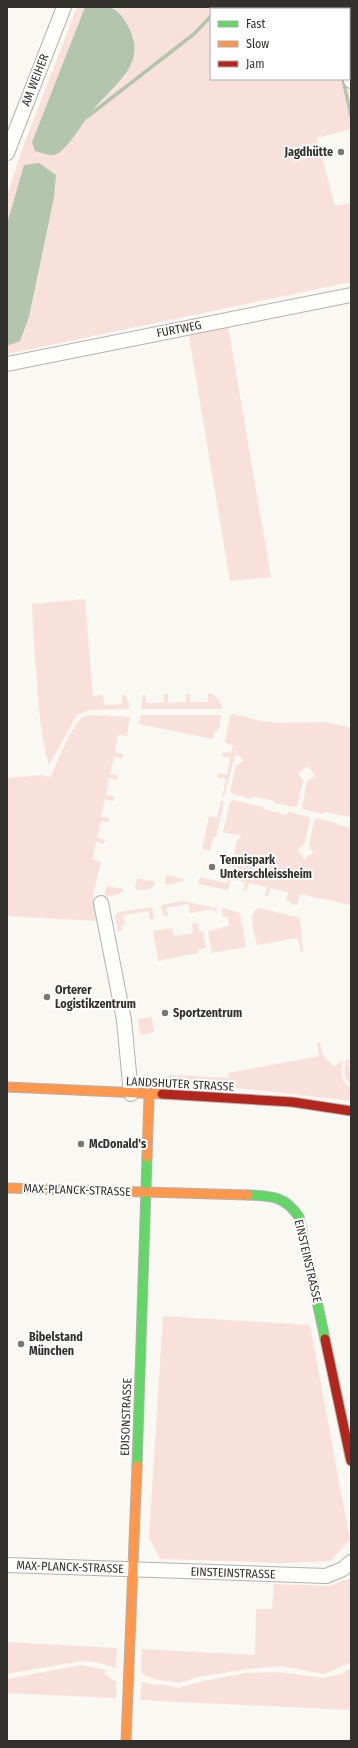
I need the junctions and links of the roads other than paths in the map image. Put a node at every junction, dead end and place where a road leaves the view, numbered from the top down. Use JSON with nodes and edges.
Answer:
{"nodes":[{"id":1,"x":64,"y":7,"type":"edge"},
{"id":2,"x":7,"y":153,"type":"edge"},
{"id":3,"x":351,"y":295,"type":"edge"},
{"id":4,"x":7,"y":364,"type":"edge"},
{"id":5,"x":101,"y":903,"type":"dead end"},
{"id":6,"x":7,"y":1088,"type":"edge"},
{"id":7,"x":131,"y":1094,"type":"junction"},
{"id":8,"x":149,"y":1095,"type":"junction"},
{"id":9,"x":351,"y":1111,"type":"edge"},
{"id":10,"x":7,"y":1188,"type":"edge"},
{"id":11,"x":147,"y":1192,"type":"junction"},
{"id":12,"x":351,"y":1462,"type":"edge"},
{"id":13,"x":351,"y":1562,"type":"edge"},
{"id":14,"x":7,"y":1565,"type":"edge"},
{"id":15,"x":134,"y":1570,"type":"junction"},
{"id":16,"x":126,"y":1741,"type":"edge"}],
"edges":[{"from":1,"to":2,"type":"street","name":"AM WEIHER"},
{"from":3,"to":4,"type":"street","name":"FURTWEG"},
{"from":5,"to":7,"type":"street"},
{"from":6,"to":7,"type":"street","name":"LANDSHUTER STRASSE"},
{"from":7,"to":8,"type":"street","name":"LANDSHUTER STRASSE"},
{"from":8,"to":9,"type":"street","name":"LANDSHUTER STRASSE"},
{"from":8,"to":11,"type":"street","name":"EDISONSTRASSE"},
{"from":10,"to":11,"type":"street","name":"MAX-PLANCK-STRASSE"},
{"from":11,"to":12,"type":"street","name":"EINSTEINSTRASSE"},
{"from":11,"to":15,"type":"street","name":"EDISONSTRASSE"},
{"from":13,"to":15,"type":"street","name":"EINSTEINSTRASSE"},
{"from":14,"to":15,"type":"street","name":"MAX-PLANCK-STRASSE"},
{"from":15,"to":16,"type":"street","name":"EDISONSTRASSE"}]}
